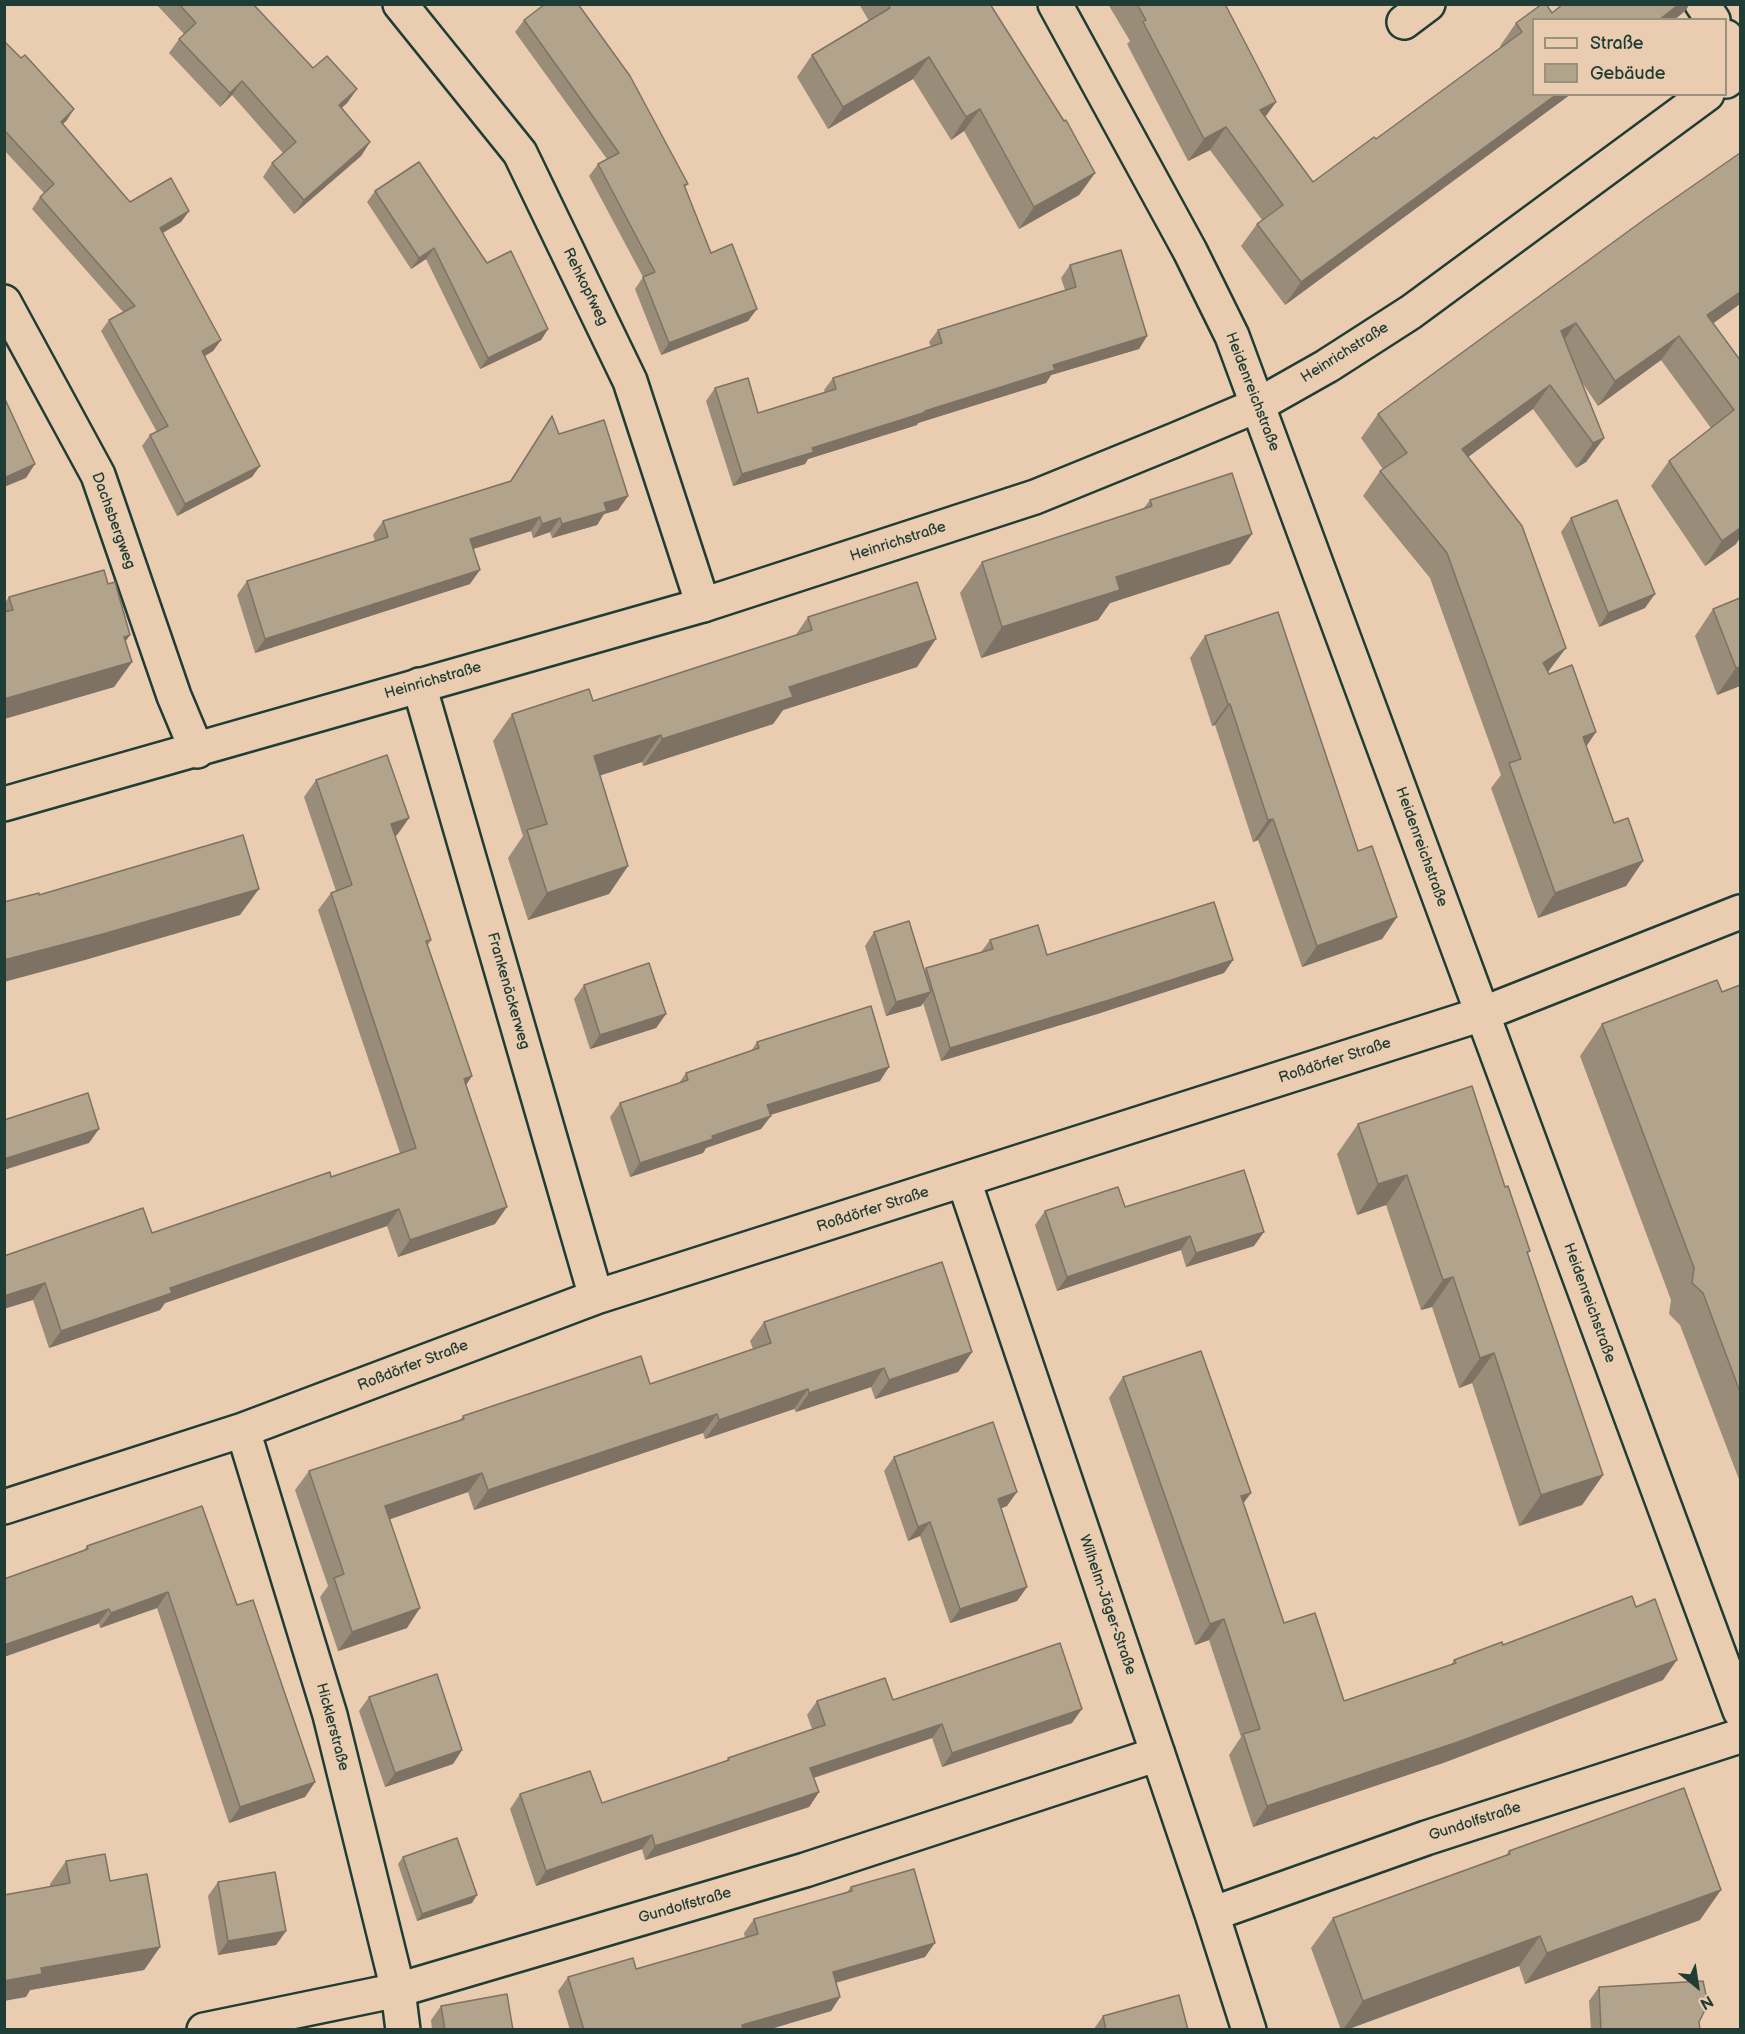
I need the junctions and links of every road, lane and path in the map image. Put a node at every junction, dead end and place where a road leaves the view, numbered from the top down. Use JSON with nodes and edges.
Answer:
{"nodes":[{"id":1,"x":400,"y":4,"type":"edge"},
{"id":2,"x":1055,"y":4,"type":"edge"},
{"id":3,"x":1702,"y":4,"type":"edge"},
{"id":4,"x":1712,"y":18,"type":"edge"},
{"id":5,"x":1727,"y":40,"type":"edge"},
{"id":6,"x":1740,"y":58,"type":"edge"},
{"id":7,"x":1740,"y":70,"type":"edge"},
{"id":8,"x":1727,"y":80,"type":"edge"},
{"id":9,"x":1704,"y":96,"type":"edge"},
{"id":10,"x":4,"y":302,"type":"edge"},
{"id":11,"x":1258,"y":405,"type":"junction"},
{"id":12,"x":703,"y":605,"type":"junction"},
{"id":13,"x":419,"y":685,"type":"junction"},
{"id":14,"x":197,"y":751,"type":"junction"},
{"id":15,"x":4,"y":804,"type":"edge"},
{"id":16,"x":1740,"y":912,"type":"edge"},
{"id":17,"x":1482,"y":1014,"type":"junction"},
{"id":18,"x":964,"y":1181,"type":"junction"},
{"id":19,"x":596,"y":1298,"type":"junction"},
{"id":20,"x":243,"y":1430,"type":"junction"},
{"id":21,"x":4,"y":1507,"type":"edge"},
{"id":22,"x":1740,"y":1711,"type":"edge"},
{"id":23,"x":1740,"y":1736,"type":"edge"},
{"id":24,"x":1158,"y":1754,"type":"junction"},
{"id":25,"x":1212,"y":1914,"type":"junction"},
{"id":26,"x":398,"y":1990,"type":"junction"},
{"id":27,"x":204,"y":2030,"type":"edge"},
{"id":28,"x":403,"y":2030,"type":"edge"},
{"id":29,"x":1248,"y":2030,"type":"edge"}],
"edges":[{"from":1,"to":12,"type":"street","name":"Rehkopfweg"},
{"from":2,"to":11,"type":"street","name":"Heidenreichstraße"},
{"from":3,"to":4,"type":"street"},
{"from":5,"to":6,"type":"street"},
{"from":7,"to":8,"type":"street"},
{"from":9,"to":11,"type":"street","name":"Heinrichstraße"},
{"from":10,"to":14,"type":"street","name":"Dachsbergweg"},
{"from":11,"to":12,"type":"street","name":"Heinrichstraße"},
{"from":11,"to":17,"type":"street","name":"Heidenreichstraße"},
{"from":12,"to":13,"type":"street","name":"Heinrichstraße"},
{"from":13,"to":14,"type":"street","name":"Heinrichstraße"},
{"from":13,"to":19,"type":"street","name":"Frankenäckerweg"},
{"from":14,"to":15,"type":"street","name":"Heinrichstraße"},
{"from":16,"to":17,"type":"street","name":"Roßdörfer Straße"},
{"from":17,"to":18,"type":"street","name":"Roßdörfer Straße"},
{"from":17,"to":22,"type":"street","name":"Heidenreichstraße"},
{"from":18,"to":19,"type":"street","name":"Roßdörfer Straße"},
{"from":18,"to":24,"type":"street","name":"Wilhelm-Jäger-Straße"},
{"from":19,"to":20,"type":"street","name":"Roßdörfer Straße"},
{"from":20,"to":21,"type":"street","name":"Roßdörfer Straße"},
{"from":20,"to":26,"type":"street","name":"Hicklerstraße"},
{"from":23,"to":25,"type":"street","name":"Gundolfstraße"},
{"from":24,"to":25,"type":"street","name":"Wilhelm-Jäger-Straße"},
{"from":24,"to":26,"type":"street","name":"Gundolfstraße"},
{"from":25,"to":29,"type":"street","name":"Wilhelm-Jäger-Straße"},
{"from":26,"to":27,"type":"street","name":"Gundolfstraße"},
{"from":26,"to":28,"type":"street","name":"Hicklerstraße"}]}
